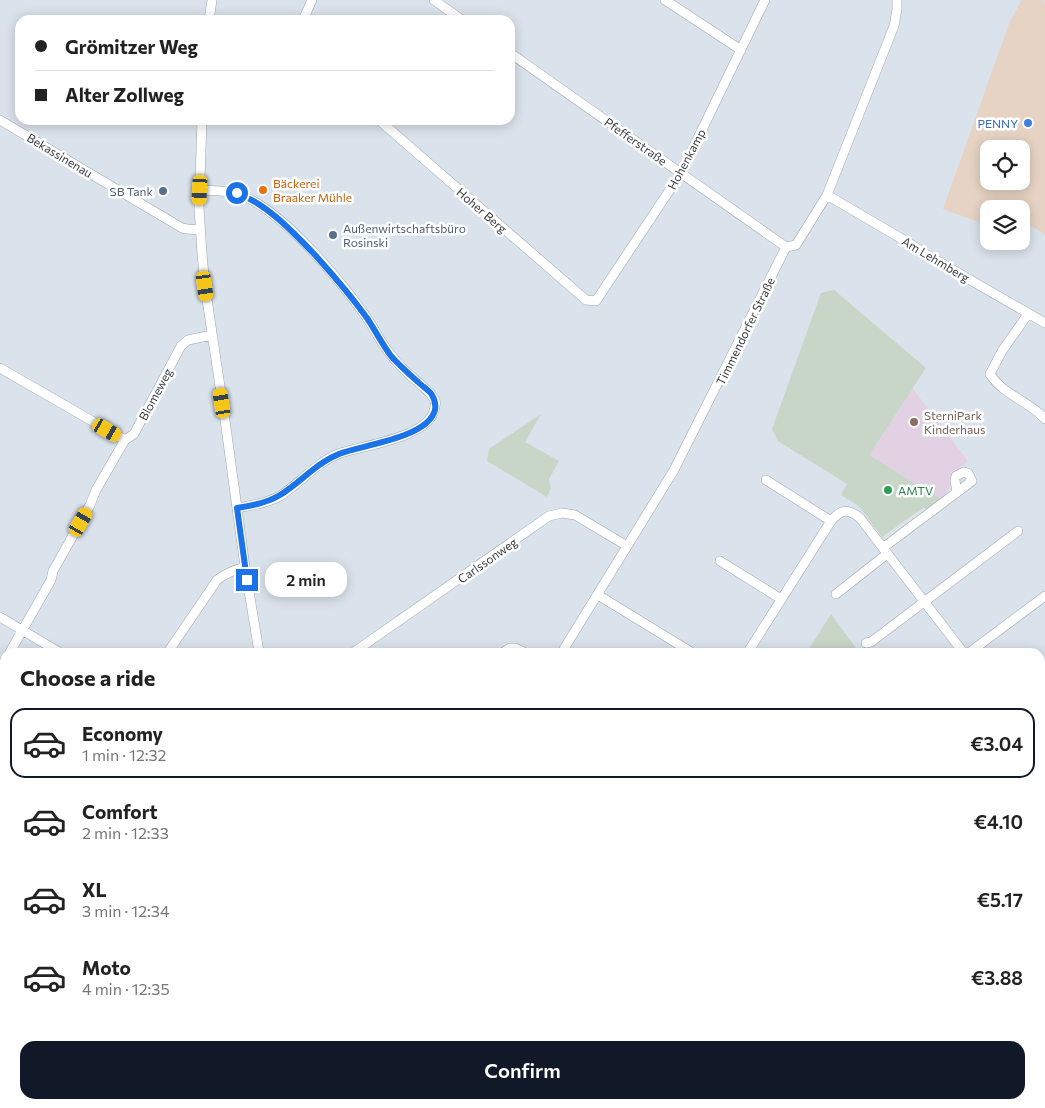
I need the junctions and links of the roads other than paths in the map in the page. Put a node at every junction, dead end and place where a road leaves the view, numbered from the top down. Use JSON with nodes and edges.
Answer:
{"nodes":[{"id":1,"x":212,"y":0,"type":"edge"},
{"id":2,"x":312,"y":0,"type":"edge"},
{"id":3,"x":434,"y":0,"type":"edge"},
{"id":4,"x":665,"y":0,"type":"edge"},
{"id":5,"x":766,"y":0,"type":"edge"},
{"id":6,"x":897,"y":0,"type":"edge"},
{"id":7,"x":210,"y":15,"type":"edge"},
{"id":8,"x":304,"y":15,"type":"edge"},
{"id":9,"x":455,"y":15,"type":"edge"},
{"id":10,"x":741,"y":50,"type":"junction"},
{"id":11,"x":515,"y":57,"type":"edge"},
{"id":12,"x":0,"y":120,"type":"edge"},
{"id":13,"x":202,"y":125,"type":"edge"},
{"id":14,"x":385,"y":125,"type":"edge"},
{"id":15,"x":681,"y":173,"type":"junction"},
{"id":16,"x":200,"y":190,"type":"junction"},
{"id":17,"x":827,"y":195,"type":"junction"},
{"id":18,"x":200,"y":230,"type":"junction"},
{"id":19,"x":786,"y":247,"type":"junction"},
{"id":20,"x":586,"y":300,"type":"joint"},
{"id":21,"x":1028,"y":314,"type":"junction"},
{"id":22,"x":1045,"y":323,"type":"edge"},
{"id":23,"x":212,"y":335,"type":"junction"},
{"id":24,"x":0,"y":368,"type":"edge"},
{"id":25,"x":1045,"y":420,"type":"edge"},
{"id":26,"x":125,"y":440,"type":"junction"},
{"id":27,"x":766,"y":480,"type":"dead end"},
{"id":28,"x":957,"y":492,"type":"dead end"},
{"id":29,"x":237,"y":508,"type":"junction"},
{"id":30,"x":831,"y":521,"type":"junction"},
{"id":31,"x":1018,"y":532,"type":"dead end"},
{"id":32,"x":627,"y":546,"type":"junction"},
{"id":33,"x":886,"y":551,"type":"junction"},
{"id":34,"x":720,"y":561,"type":"dead end"},
{"id":35,"x":245,"y":567,"type":"junction"},
{"id":36,"x":598,"y":594,"type":"junction"},
{"id":37,"x":836,"y":594,"type":"dead end"},
{"id":38,"x":1045,"y":596,"type":"edge"},
{"id":39,"x":782,"y":599,"type":"junction"},
{"id":40,"x":925,"y":602,"type":"junction"},
{"id":41,"x":0,"y":617,"type":"edge"},
{"id":42,"x":22,"y":630,"type":"junction"},
{"id":43,"x":866,"y":642,"type":"dead end"},
{"id":44,"x":12,"y":648,"type":"edge"},
{"id":45,"x":52,"y":648,"type":"edge"},
{"id":46,"x":171,"y":648,"type":"edge"},
{"id":47,"x":258,"y":648,"type":"edge"},
{"id":48,"x":360,"y":648,"type":"edge"},
{"id":49,"x":564,"y":648,"type":"edge"},
{"id":50,"x":685,"y":648,"type":"edge"},
{"id":51,"x":751,"y":648,"type":"edge"},
{"id":52,"x":960,"y":648,"type":"edge"},
{"id":53,"x":975,"y":648,"type":"edge"}],
"edges":[{"from":1,"to":7,"type":"street"},
{"from":2,"to":8,"type":"street"},
{"from":3,"to":9,"type":"street"},
{"from":4,"to":10,"type":"street"},
{"from":5,"to":10,"type":"street","name":"Hohenkamp"},
{"from":6,"to":17,"type":"street","name":"Timmendorfer Straße"},
{"from":10,"to":15,"type":"street","name":"Hohenkamp"},
{"from":11,"to":15,"type":"street","name":"Pfefferstraße"},
{"from":12,"to":18,"type":"street","name":"Bekassinenau"},
{"from":13,"to":16,"type":"street"},
{"from":14,"to":20,"type":"street","name":"Hoher Berg"},
{"from":15,"to":19,"type":"street","name":"Pfefferstraße"},
{"from":15,"to":20,"type":"street","name":"Hohenkamp"},
{"from":16,"to":18,"type":"street"},
{"from":16,"to":29,"type":"street"},
{"from":17,"to":19,"type":"street","name":"Timmendorfer Straße"},
{"from":17,"to":21,"type":"street","name":"Am Lehmberg"},
{"from":18,"to":23,"type":"street"},
{"from":19,"to":32,"type":"street","name":"Timmendorfer Straße"},
{"from":21,"to":22,"type":"street","name":"Am Lehmberg"},
{"from":21,"to":25,"type":"street"},
{"from":23,"to":26,"type":"street","name":"Blomeweg"},
{"from":23,"to":29,"type":"street"},
{"from":24,"to":26,"type":"street"},
{"from":26,"to":42,"type":"street","name":"Blomeweg"},
{"from":27,"to":30,"type":"street"},
{"from":28,"to":33,"type":"street"},
{"from":29,"to":35,"type":"street"},
{"from":30,"to":33,"type":"street"},
{"from":30,"to":39,"type":"street"},
{"from":31,"to":40,"type":"street"},
{"from":32,"to":36,"type":"street","name":"Timmendorfer Straße"},
{"from":32,"to":48,"type":"street","name":"Carlssonweg"},
{"from":33,"to":37,"type":"street"},
{"from":33,"to":40,"type":"street"},
{"from":34,"to":39,"type":"street"},
{"from":35,"to":46,"type":"street"},
{"from":35,"to":47,"type":"street"},
{"from":36,"to":49,"type":"street","name":"Timmendorfer Straße"},
{"from":36,"to":50,"type":"street"},
{"from":38,"to":53,"type":"street"},
{"from":39,"to":51,"type":"street"},
{"from":40,"to":43,"type":"street"},
{"from":40,"to":52,"type":"street"},
{"from":41,"to":42,"type":"street"},
{"from":42,"to":44,"type":"street","name":"Blomeweg"},
{"from":42,"to":45,"type":"street"}]}
